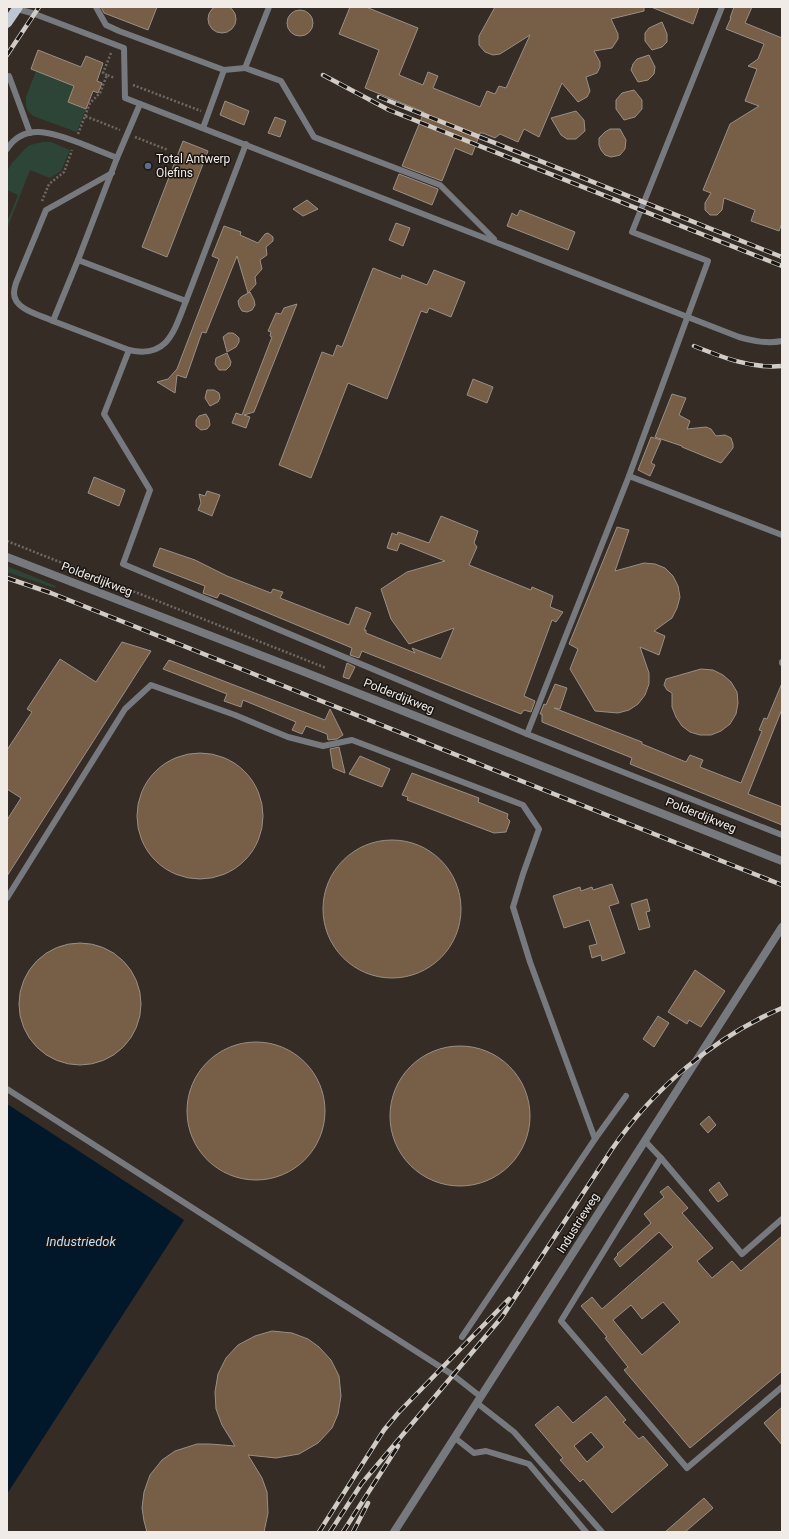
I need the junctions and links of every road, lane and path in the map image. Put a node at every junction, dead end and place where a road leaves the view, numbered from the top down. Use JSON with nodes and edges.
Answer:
{"nodes":[{"id":1,"x":96,"y":7,"type":"edge"},
{"id":2,"x":269,"y":7,"type":"edge"},
{"id":3,"x":722,"y":7,"type":"edge"},
{"id":4,"x":14,"y":8,"type":"edge"},
{"id":5,"x":7,"y":23,"type":"edge"},
{"id":6,"x":245,"y":68,"type":"junction"},
{"id":7,"x":224,"y":70,"type":"junction"},
{"id":8,"x":8,"y":75,"type":"edge"},
{"id":9,"x":140,"y":104,"type":"junction"},
{"id":10,"x":203,"y":128,"type":"junction"},
{"id":11,"x":30,"y":133,"type":"junction"},
{"id":12,"x":128,"y":133,"type":"junction"},
{"id":13,"x":75,"y":142,"type":"junction"},
{"id":14,"x":246,"y":144,"type":"junction"},
{"id":15,"x":7,"y":149,"type":"edge"},
{"id":16,"x":168,"y":150,"type":"dead end"},
{"id":17,"x":118,"y":158,"type":"junction"},
{"id":18,"x":112,"y":173,"type":"junction"},
{"id":19,"x":40,"y":206,"type":"dead end"},
{"id":20,"x":497,"y":242,"type":"junction"},
{"id":21,"x":78,"y":260,"type":"junction"},
{"id":22,"x":186,"y":301,"type":"junction"},
{"id":23,"x":688,"y":316,"type":"junction"},
{"id":24,"x":53,"y":320,"type":"junction"},
{"id":25,"x":782,"y":342,"type":"edge"},
{"id":26,"x":129,"y":350,"type":"junction"},
{"id":27,"x":629,"y":476,"type":"junction"},
{"id":28,"x":782,"y":535,"type":"edge"},
{"id":29,"x":7,"y":556,"type":"edge"},
{"id":30,"x":527,"y":734,"type":"junction"},
{"id":31,"x":782,"y":836,"type":"edge"},
{"id":32,"x":782,"y":861,"type":"edge"},
{"id":33,"x":7,"y":898,"type":"edge"},
{"id":34,"x":782,"y":927,"type":"edge"},
{"id":35,"x":7,"y":1089,"type":"edge"},
{"id":36,"x":626,"y":1096,"type":"dead end"},
{"id":37,"x":595,"y":1139,"type":"junction"},
{"id":38,"x":645,"y":1140,"type":"junction"},
{"id":39,"x":661,"y":1158,"type":"junction"},
{"id":40,"x":782,"y":1220,"type":"edge"},
{"id":41,"x":462,"y":1337,"type":"dead end"},
{"id":42,"x":782,"y":1387,"type":"edge"},
{"id":43,"x":479,"y":1400,"type":"junction"},
{"id":44,"x":455,"y":1438,"type":"junction"},
{"id":45,"x":394,"y":1532,"type":"edge"},
{"id":46,"x":586,"y":1532,"type":"edge"},
{"id":47,"x":602,"y":1532,"type":"edge"}],
"edges":[{"from":1,"to":7,"type":"lane"},
{"from":2,"to":6,"type":"lane"},
{"from":3,"to":23,"type":"lane"},
{"from":4,"to":5,"type":"main road"},
{"from":4,"to":9,"type":"lane"},
{"from":6,"to":7,"type":"lane"},
{"from":6,"to":20,"type":"lane"},
{"from":7,"to":10,"type":"lane"},
{"from":8,"to":11,"type":"lane"},
{"from":9,"to":10,"type":"lane"},
{"from":9,"to":12,"type":"lane"},
{"from":10,"to":14,"type":"lane"},
{"from":11,"to":13,"type":"lane"},
{"from":11,"to":15,"type":"lane"},
{"from":12,"to":13,"type":"path"},
{"from":12,"to":16,"type":"path"},
{"from":12,"to":17,"type":"lane"},
{"from":13,"to":17,"type":"lane"},
{"from":13,"to":19,"type":"path"},
{"from":14,"to":20,"type":"lane"},
{"from":14,"to":22,"type":"lane"},
{"from":17,"to":18,"type":"lane"},
{"from":18,"to":21,"type":"lane"},
{"from":18,"to":24,"type":"lane"},
{"from":20,"to":23,"type":"lane"},
{"from":21,"to":22,"type":"lane"},
{"from":21,"to":24,"type":"lane"},
{"from":22,"to":26,"type":"lane"},
{"from":23,"to":25,"type":"lane"},
{"from":23,"to":27,"type":"lane"},
{"from":24,"to":26,"type":"lane"},
{"from":26,"to":30,"type":"lane"},
{"from":27,"to":28,"type":"lane"},
{"from":27,"to":30,"type":"lane"},
{"from":29,"to":32,"type":"street","name":"Polderdijkweg"},
{"from":30,"to":31,"type":"lane"},
{"from":33,"to":37,"type":"lane"},
{"from":34,"to":38,"type":"street","name":"Industrieweg"},
{"from":35,"to":43,"type":"lane"},
{"from":36,"to":37,"type":"lane"},
{"from":37,"to":41,"type":"lane"},
{"from":38,"to":39,"type":"lane"},
{"from":38,"to":43,"type":"street","name":"Industrieweg"},
{"from":39,"to":40,"type":"lane"},
{"from":39,"to":42,"type":"lane"},
{"from":43,"to":44,"type":"street","name":"Industrieweg"},
{"from":43,"to":47,"type":"lane"},
{"from":44,"to":45,"type":"street","name":"Industrieweg"},
{"from":44,"to":46,"type":"lane"}]}
